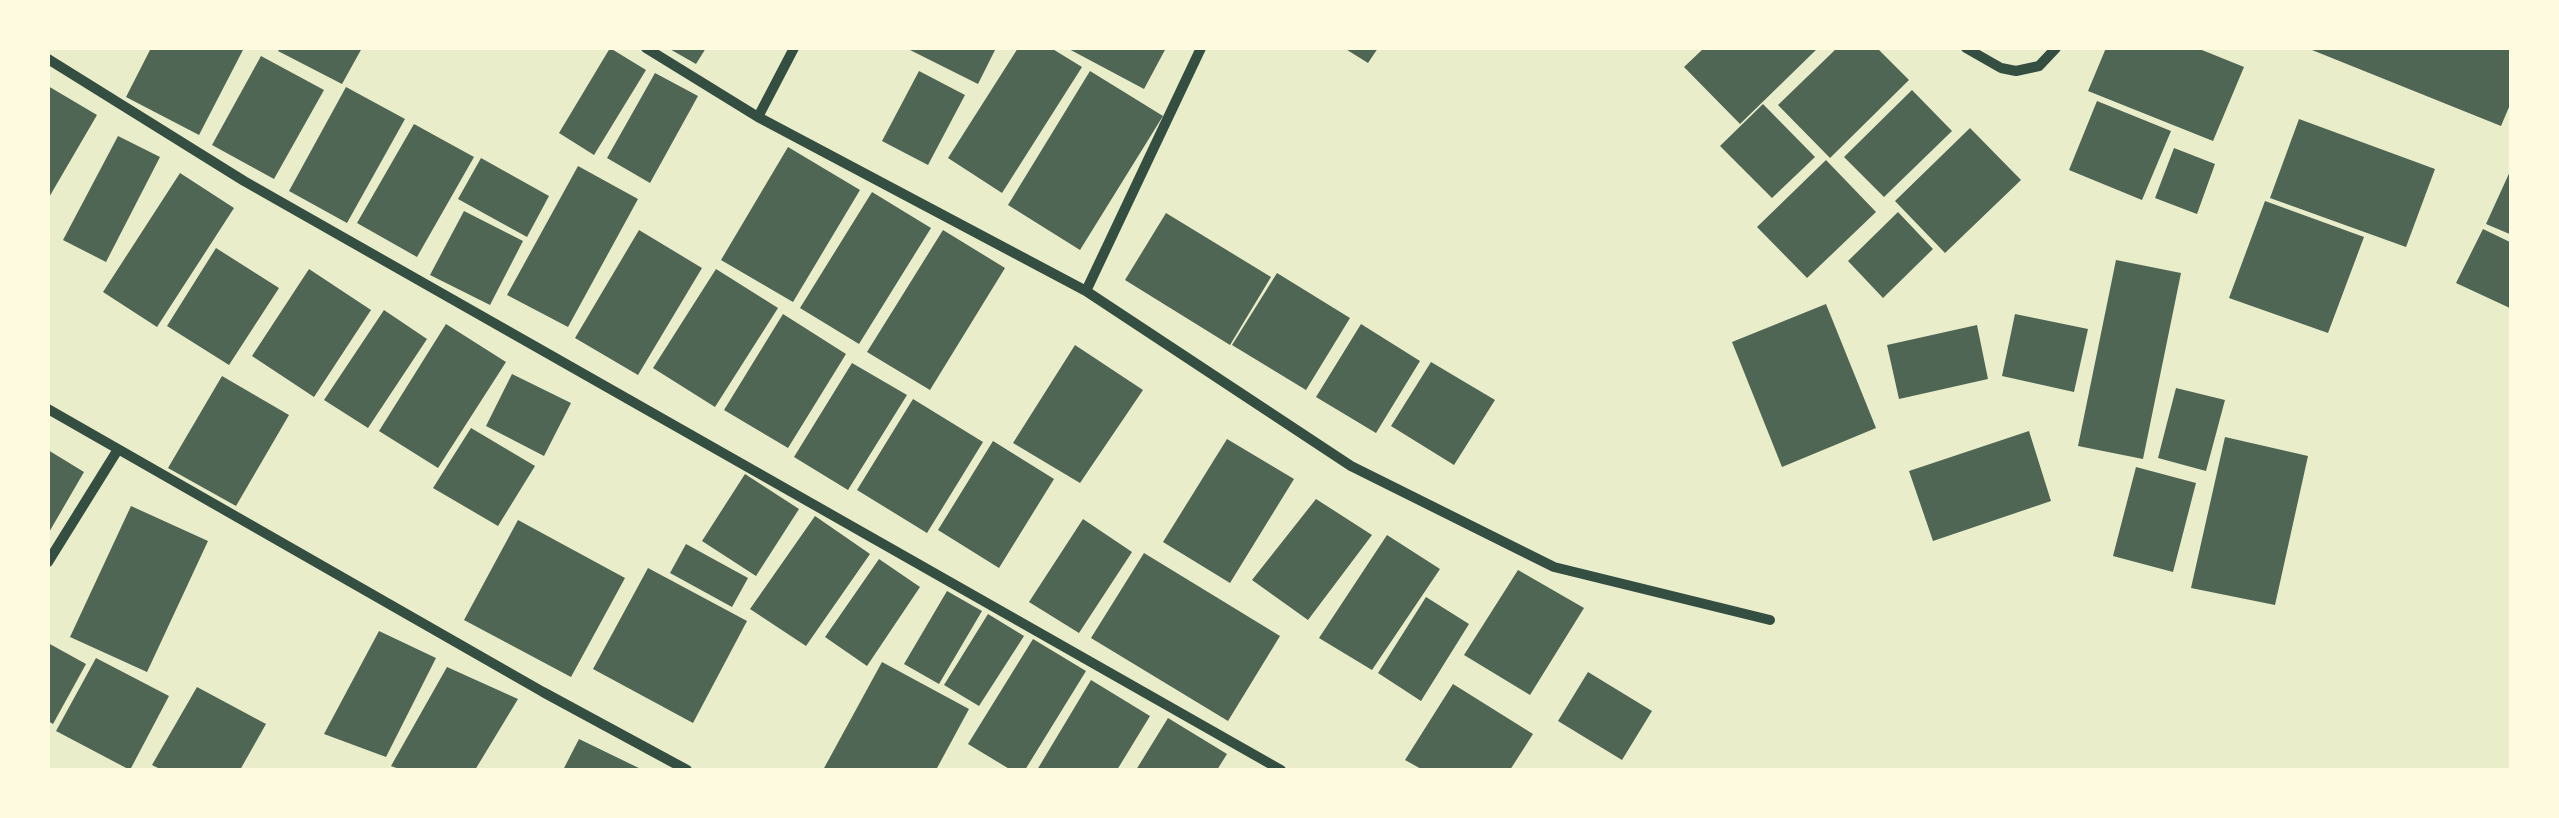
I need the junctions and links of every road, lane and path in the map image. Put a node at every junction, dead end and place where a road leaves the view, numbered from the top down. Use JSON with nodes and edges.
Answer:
{"nodes":[{"id":1,"x":646,"y":48,"type":"edge"},
{"id":2,"x":794,"y":48,"type":"edge"},
{"id":3,"x":1201,"y":48,"type":"edge"},
{"id":4,"x":1966,"y":48,"type":"edge"},
{"id":5,"x":2056,"y":48,"type":"edge"},
{"id":6,"x":48,"y":59,"type":"edge"},
{"id":7,"x":758,"y":117,"type":"junction"},
{"id":8,"x":1086,"y":292,"type":"junction"},
{"id":9,"x":48,"y":408,"type":"edge"},
{"id":10,"x":117,"y":451,"type":"junction"},
{"id":11,"x":48,"y":562,"type":"edge"},
{"id":12,"x":1770,"y":620,"type":"dead end"},
{"id":13,"x":688,"y":770,"type":"edge"},
{"id":14,"x":1282,"y":770,"type":"edge"}],
"edges":[{"from":1,"to":7,"type":"street"},
{"from":2,"to":7,"type":"street"},
{"from":3,"to":8,"type":"street"},
{"from":4,"to":5,"type":"street"},
{"from":6,"to":14,"type":"street"},
{"from":7,"to":8,"type":"street"},
{"from":8,"to":12,"type":"street"},
{"from":9,"to":10,"type":"street"},
{"from":10,"to":11,"type":"street"},
{"from":10,"to":13,"type":"street"}]}
